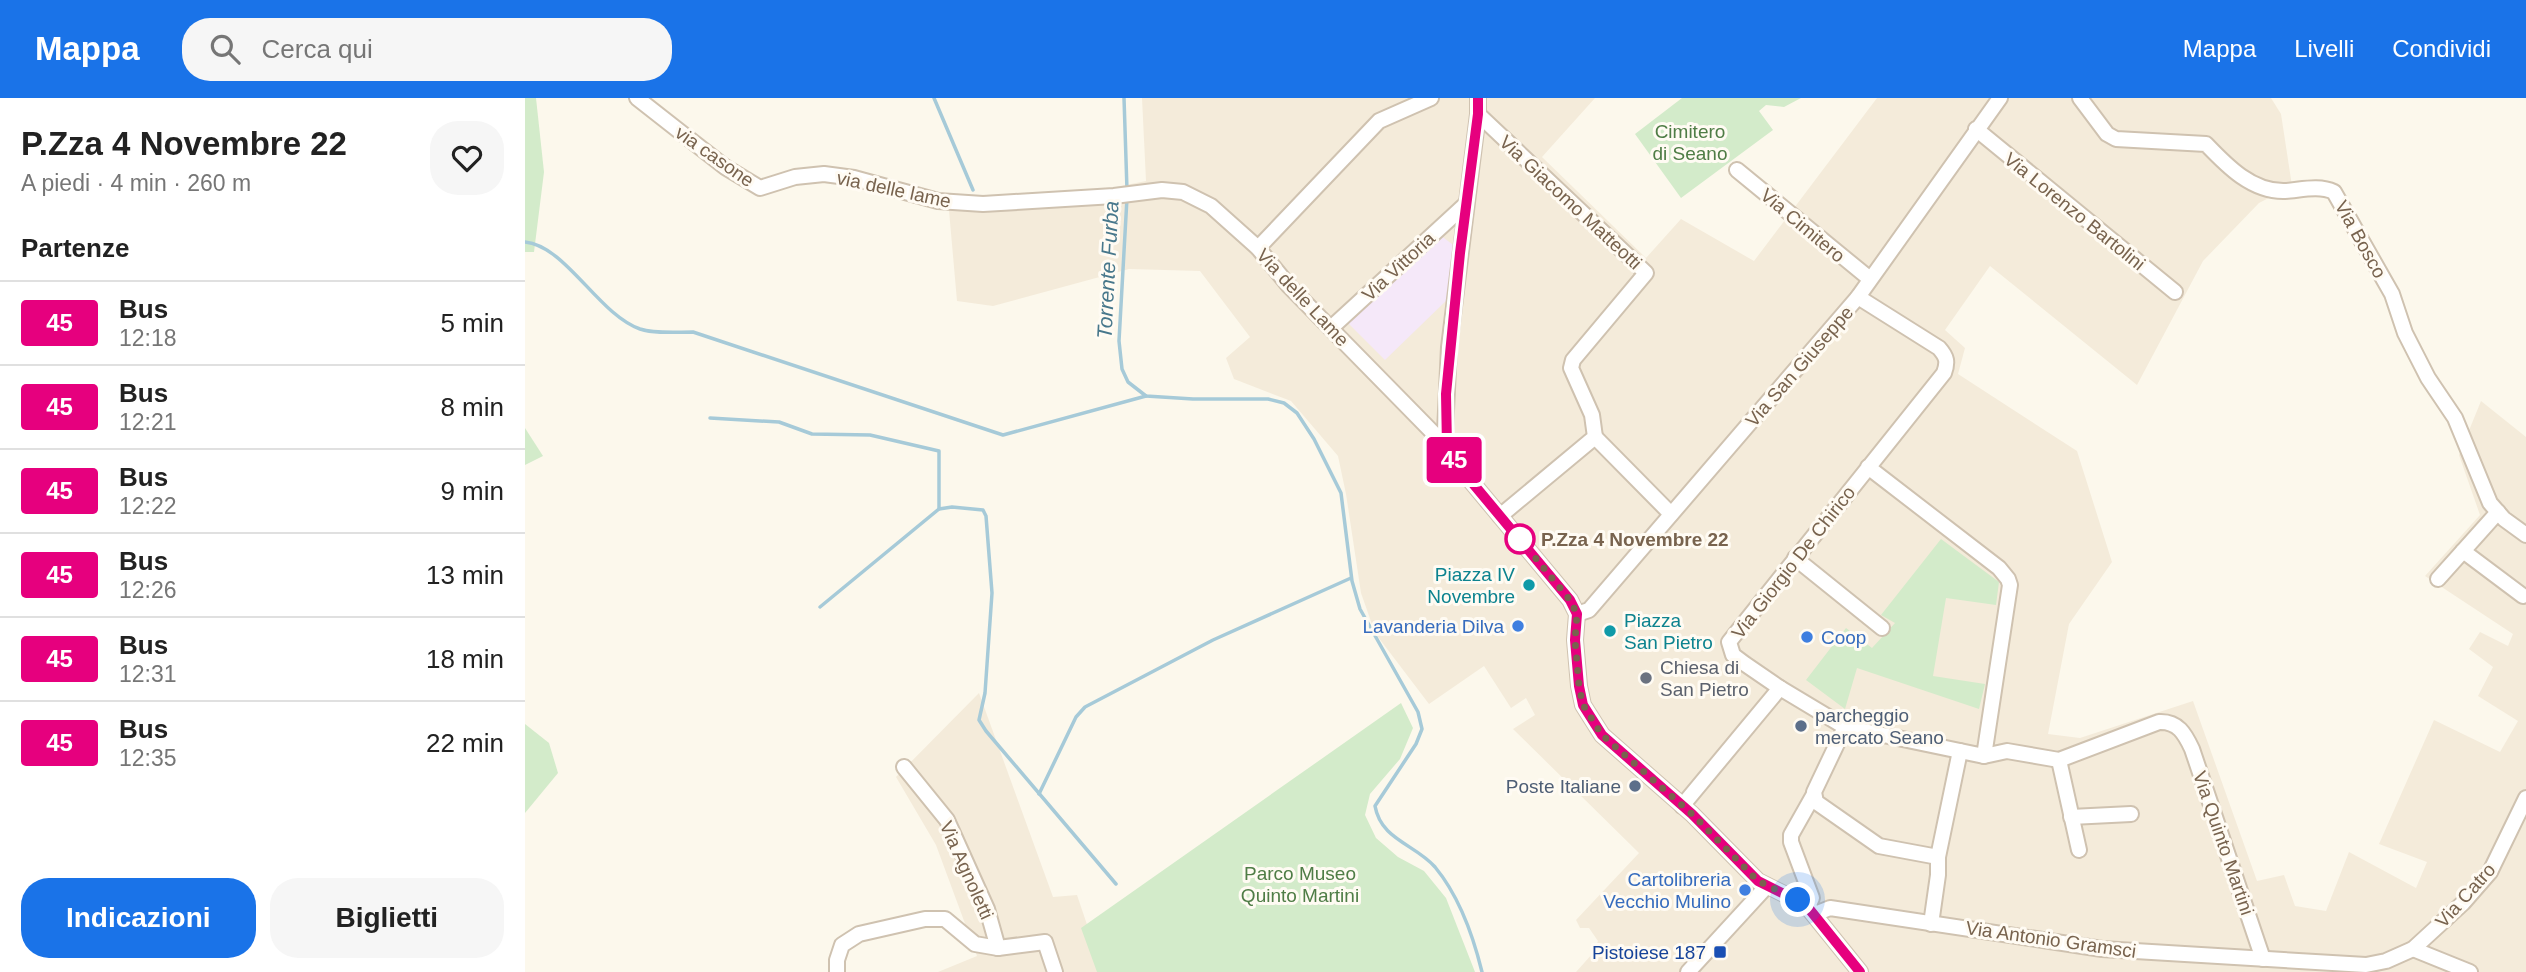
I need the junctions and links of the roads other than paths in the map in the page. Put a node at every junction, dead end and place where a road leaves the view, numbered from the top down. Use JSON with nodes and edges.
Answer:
{"nodes":[{"id":1,"x":637,"y":98,"type":"edge"},
{"id":2,"x":1431,"y":98,"type":"edge"},
{"id":3,"x":1478,"y":98,"type":"edge"},
{"id":4,"x":2000,"y":98,"type":"edge"},
{"id":5,"x":2080,"y":98,"type":"edge"},
{"id":6,"x":1478,"y":114,"type":"junction"},
{"id":7,"x":1976,"y":129,"type":"junction"},
{"id":8,"x":1737,"y":170,"type":"dead end"},
{"id":9,"x":760,"y":188,"type":"joint"},
{"id":10,"x":1137,"y":193,"type":"joint"},
{"id":11,"x":1466,"y":204,"type":"junction"},
{"id":12,"x":1258,"y":248,"type":"junction"},
{"id":13,"x":1870,"y":279,"type":"junction"},
{"id":14,"x":2175,"y":292,"type":"dead end"},
{"id":15,"x":1858,"y":297,"type":"junction"},
{"id":16,"x":1331,"y":328,"type":"junction"},
{"id":17,"x":1595,"y":436,"type":"junction"},
{"id":18,"x":1447,"y":447,"type":"junction"},
{"id":19,"x":1868,"y":467,"type":"junction"},
{"id":20,"x":2498,"y":512,"type":"junction"},
{"id":21,"x":1671,"y":514,"type":"junction"},
{"id":22,"x":1500,"y":516,"type":"junction"},
{"id":23,"x":2526,"y":536,"type":"edge"},
{"id":24,"x":2463,"y":551,"type":"junction"},
{"id":25,"x":1795,"y":558,"type":"junction"},
{"id":26,"x":2438,"y":579,"type":"dead end"},
{"id":27,"x":2523,"y":596,"type":"dead end"},
{"id":28,"x":1581,"y":613,"type":"junction"},
{"id":29,"x":1881,"y":628,"type":"dead end"},
{"id":30,"x":1780,"y":688,"type":"junction"},
{"id":31,"x":1845,"y":727,"type":"junction"},
{"id":32,"x":1960,"y":751,"type":"junction"},
{"id":33,"x":1984,"y":756,"type":"junction"},
{"id":34,"x":2059,"y":760,"type":"junction"},
{"id":35,"x":904,"y":767,"type":"dead end"},
{"id":36,"x":2526,"y":798,"type":"edge"},
{"id":37,"x":1815,"y":799,"type":"junction"},
{"id":38,"x":1682,"y":806,"type":"junction"},
{"id":39,"x":2131,"y":814,"type":"dead end"},
{"id":40,"x":2071,"y":817,"type":"junction"},
{"id":41,"x":2079,"y":850,"type":"dead end"},
{"id":42,"x":1938,"y":857,"type":"junction"},
{"id":43,"x":1766,"y":887,"type":"junction"},
{"id":44,"x":1811,"y":910,"type":"junction"},
{"id":45,"x":1931,"y":924,"type":"junction"},
{"id":46,"x":998,"y":948,"type":"junction"},
{"id":47,"x":2413,"y":949,"type":"junction"},
{"id":48,"x":2263,"y":958,"type":"junction"},
{"id":49,"x":2361,"y":968,"type":"edge"},
{"id":50,"x":837,"y":972,"type":"edge"},
{"id":51,"x":1055,"y":972,"type":"edge"},
{"id":52,"x":1688,"y":972,"type":"edge"},
{"id":53,"x":1860,"y":972,"type":"edge"},
{"id":54,"x":2470,"y":972,"type":"edge"}],
"edges":[{"from":1,"to":9,"type":"street","name":"via casone"},
{"from":2,"to":12,"type":"street"},
{"from":3,"to":6,"type":"street"},
{"from":4,"to":7,"type":"street","name":"Via San Giuseppe"},
{"from":5,"to":20,"type":"street","name":"Via Bosco"},
{"from":6,"to":11,"type":"street"},
{"from":6,"to":17,"type":"street","name":"Via Giacomo Matteotti"},
{"from":7,"to":13,"type":"street","name":"Via San Giuseppe"},
{"from":7,"to":14,"type":"street","name":"Via Lorenzo Bartolini"},
{"from":8,"to":13,"type":"street","name":"Via Cimitero"},
{"from":9,"to":10,"type":"street","name":"via delle lame"},
{"from":10,"to":12,"type":"street","name":"Via delle Lame"},
{"from":11,"to":16,"type":"street","name":"Via Vittoria"},
{"from":11,"to":18,"type":"street"},
{"from":12,"to":16,"type":"street","name":"Via delle Lame"},
{"from":13,"to":15,"type":"street","name":"Via San Giuseppe"},
{"from":15,"to":19,"type":"street","name":"Via Giorgio De Chirico"},
{"from":15,"to":21,"type":"street","name":"Via San Giuseppe"},
{"from":16,"to":18,"type":"street","name":"Via delle Lame"},
{"from":17,"to":21,"type":"street"},
{"from":17,"to":22,"type":"street"},
{"from":18,"to":22,"type":"street","name":"Via delle Lame"},
{"from":19,"to":25,"type":"street","name":"Via Giorgio De Chirico"},
{"from":19,"to":33,"type":"street"},
{"from":20,"to":23,"type":"street","name":"Via Bosco"},
{"from":20,"to":24,"type":"street"},
{"from":21,"to":28,"type":"street","name":"Via San Giuseppe"},
{"from":22,"to":28,"type":"street","name":"Via delle Lame"},
{"from":24,"to":26,"type":"street"},
{"from":24,"to":27,"type":"street"},
{"from":25,"to":29,"type":"street"},
{"from":25,"to":30,"type":"street","name":"Via Giorgio De Chirico"},
{"from":28,"to":38,"type":"street"},
{"from":30,"to":31,"type":"street","name":"Via Giorgio De Chirico"},
{"from":30,"to":38,"type":"street"},
{"from":31,"to":32,"type":"street","name":"Via Giorgio De Chirico"},
{"from":31,"to":37,"type":"street"},
{"from":32,"to":33,"type":"street","name":"Via Giorgio De Chirico"},
{"from":32,"to":42,"type":"street"},
{"from":33,"to":34,"type":"street","name":"Via Giorgio De Chirico"},
{"from":34,"to":40,"type":"street"},
{"from":34,"to":48,"type":"street","name":"Via Quinto Martini"},
{"from":35,"to":46,"type":"street","name":"Via Agnoletti"},
{"from":36,"to":47,"type":"street","name":"Via Catro"},
{"from":37,"to":42,"type":"street"},
{"from":37,"to":44,"type":"street"},
{"from":38,"to":43,"type":"street"},
{"from":39,"to":40,"type":"street"},
{"from":40,"to":41,"type":"street"},
{"from":42,"to":45,"type":"street"},
{"from":43,"to":44,"type":"street"},
{"from":43,"to":52,"type":"street"},
{"from":44,"to":45,"type":"street","name":"Via Antonio Gramsci"},
{"from":44,"to":53,"type":"street"},
{"from":45,"to":48,"type":"street","name":"Via Antonio Gramsci"},
{"from":46,"to":50,"type":"street"},
{"from":46,"to":51,"type":"street"},
{"from":47,"to":49,"type":"street","name":"Via Antonio Gramsci"},
{"from":47,"to":54,"type":"street"},
{"from":48,"to":49,"type":"street","name":"Via Antonio Gramsci"}]}
